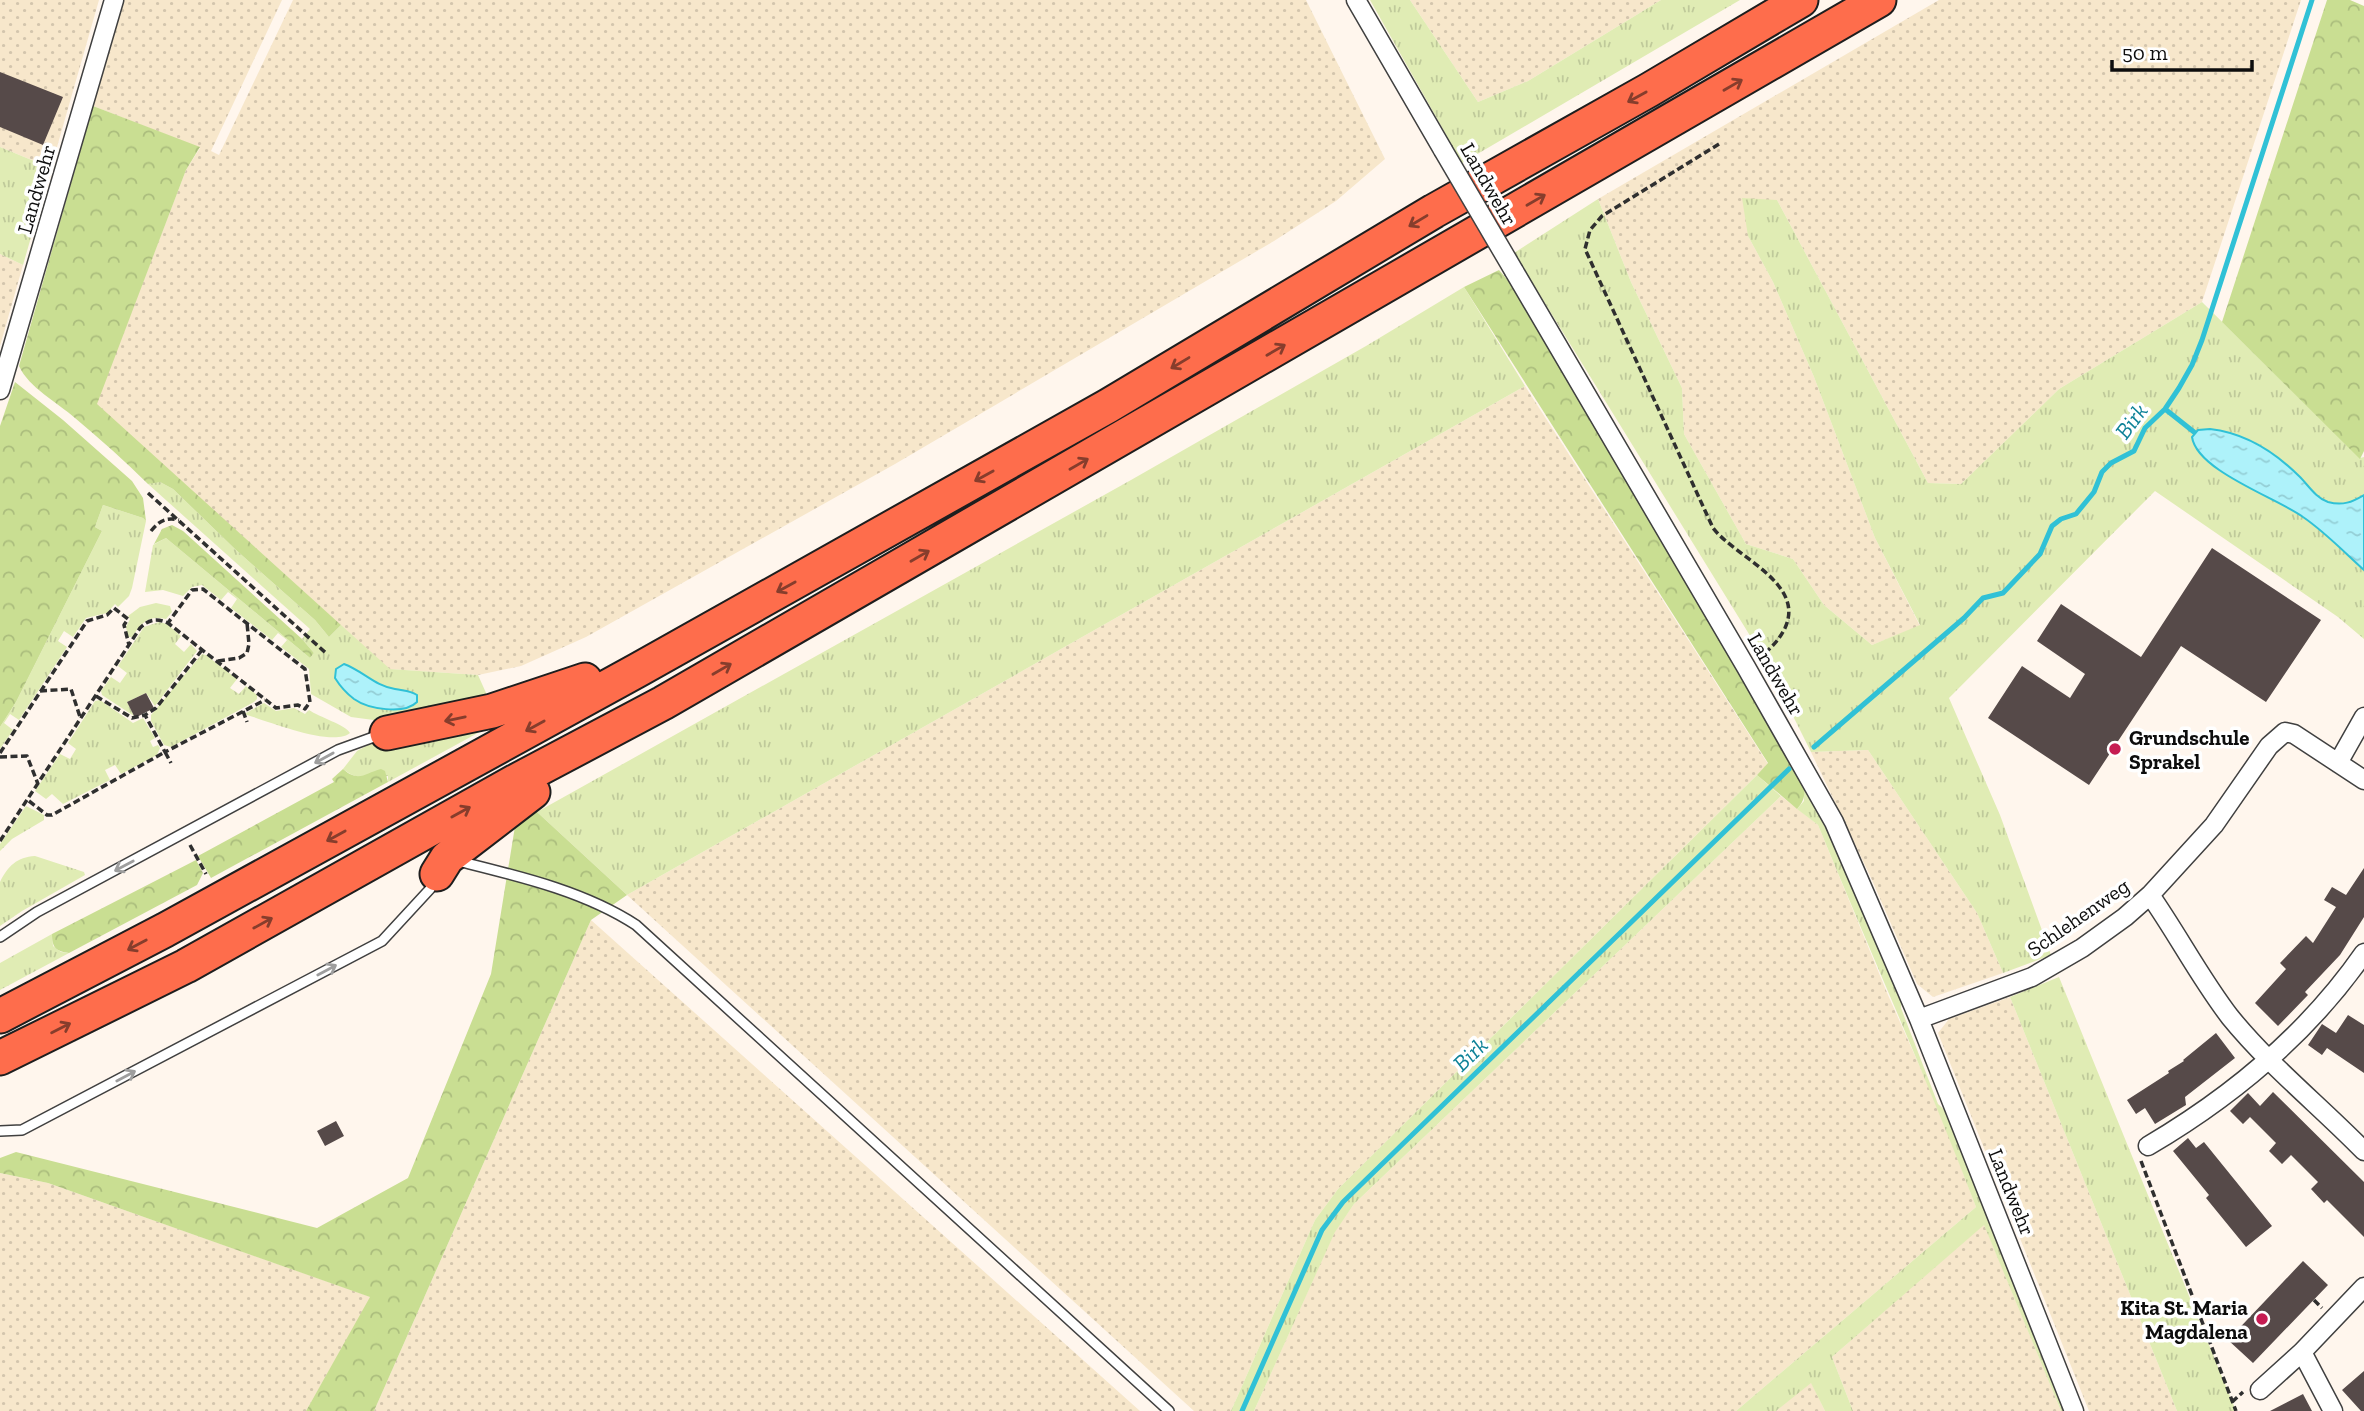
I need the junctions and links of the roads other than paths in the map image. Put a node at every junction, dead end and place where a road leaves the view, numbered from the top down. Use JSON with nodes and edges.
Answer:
{"nodes":[{"id":1,"x":114,"y":0,"type":"edge"},
{"id":2,"x":1356,"y":0,"type":"edge"},
{"id":3,"x":1801,"y":0,"type":"edge"},
{"id":4,"x":1879,"y":0,"type":"edge"},
{"id":5,"x":0,"y":390,"type":"edge"},
{"id":6,"x":638,"y":670,"type":"junction"},
{"id":7,"x":663,"y":703,"type":"junction"},
{"id":8,"x":2364,"y":717,"type":"edge"},
{"id":9,"x":387,"y":733,"type":"joint"},
{"id":10,"x":2338,"y":763,"type":"junction"},
{"id":11,"x":2364,"y":780,"type":"edge"},
{"id":12,"x":442,"y":866,"type":"junction"},
{"id":13,"x":2150,"y":895,"type":"junction"},
{"id":14,"x":0,"y":937,"type":"edge"},
{"id":15,"x":2364,"y":953,"type":"edge"},
{"id":16,"x":0,"y":1016,"type":"edge"},
{"id":17,"x":1919,"y":1019,"type":"junction"},
{"id":18,"x":0,"y":1058,"type":"edge"},
{"id":19,"x":2270,"y":1060,"type":"junction"},
{"id":20,"x":0,"y":1130,"type":"edge"},
{"id":21,"x":2143,"y":1149,"type":"road end"},
{"id":22,"x":2364,"y":1151,"type":"edge"},
{"id":23,"x":2364,"y":1287,"type":"edge"},
{"id":24,"x":2302,"y":1352,"type":"junction"},
{"id":25,"x":2260,"y":1390,"type":"dead end"},
{"id":26,"x":1169,"y":1411,"type":"edge"},
{"id":27,"x":2074,"y":1411,"type":"edge"},
{"id":28,"x":2333,"y":1411,"type":"edge"}],
"edges":[{"from":1,"to":5,"type":"street","name":"Landwehr"},
{"from":2,"to":17,"type":"street","name":"Landwehr","bridge":true},
{"from":3,"to":6,"type":"highway","one_way":true},
{"from":7,"to":4,"type":"highway","one_way":true},
{"from":6,"to":9,"type":"highway","one_way":true},
{"from":6,"to":16,"type":"highway","one_way":true},
{"from":7,"to":12,"type":"highway"},
{"from":18,"to":7,"type":"highway","one_way":true},
{"from":8,"to":10,"type":"street"},
{"from":9,"to":14,"type":"lane","one_way":true},
{"from":10,"to":11,"type":"street"},
{"from":10,"to":13,"type":"street"},
{"from":20,"to":12,"type":"lane","one_way":true},
{"from":12,"to":26,"type":"lane"},
{"from":13,"to":17,"type":"street","name":"Schlehenweg"},
{"from":13,"to":19,"type":"street","name":"Schlehenweg"},
{"from":15,"to":19,"type":"street"},
{"from":17,"to":27,"type":"street","name":"Landwehr"},
{"from":19,"to":21,"type":"street"},
{"from":19,"to":22,"type":"street","name":"Schlehenweg"},
{"from":23,"to":24,"type":"street"},
{"from":24,"to":25,"type":"street"},
{"from":24,"to":28,"type":"street"}]}
